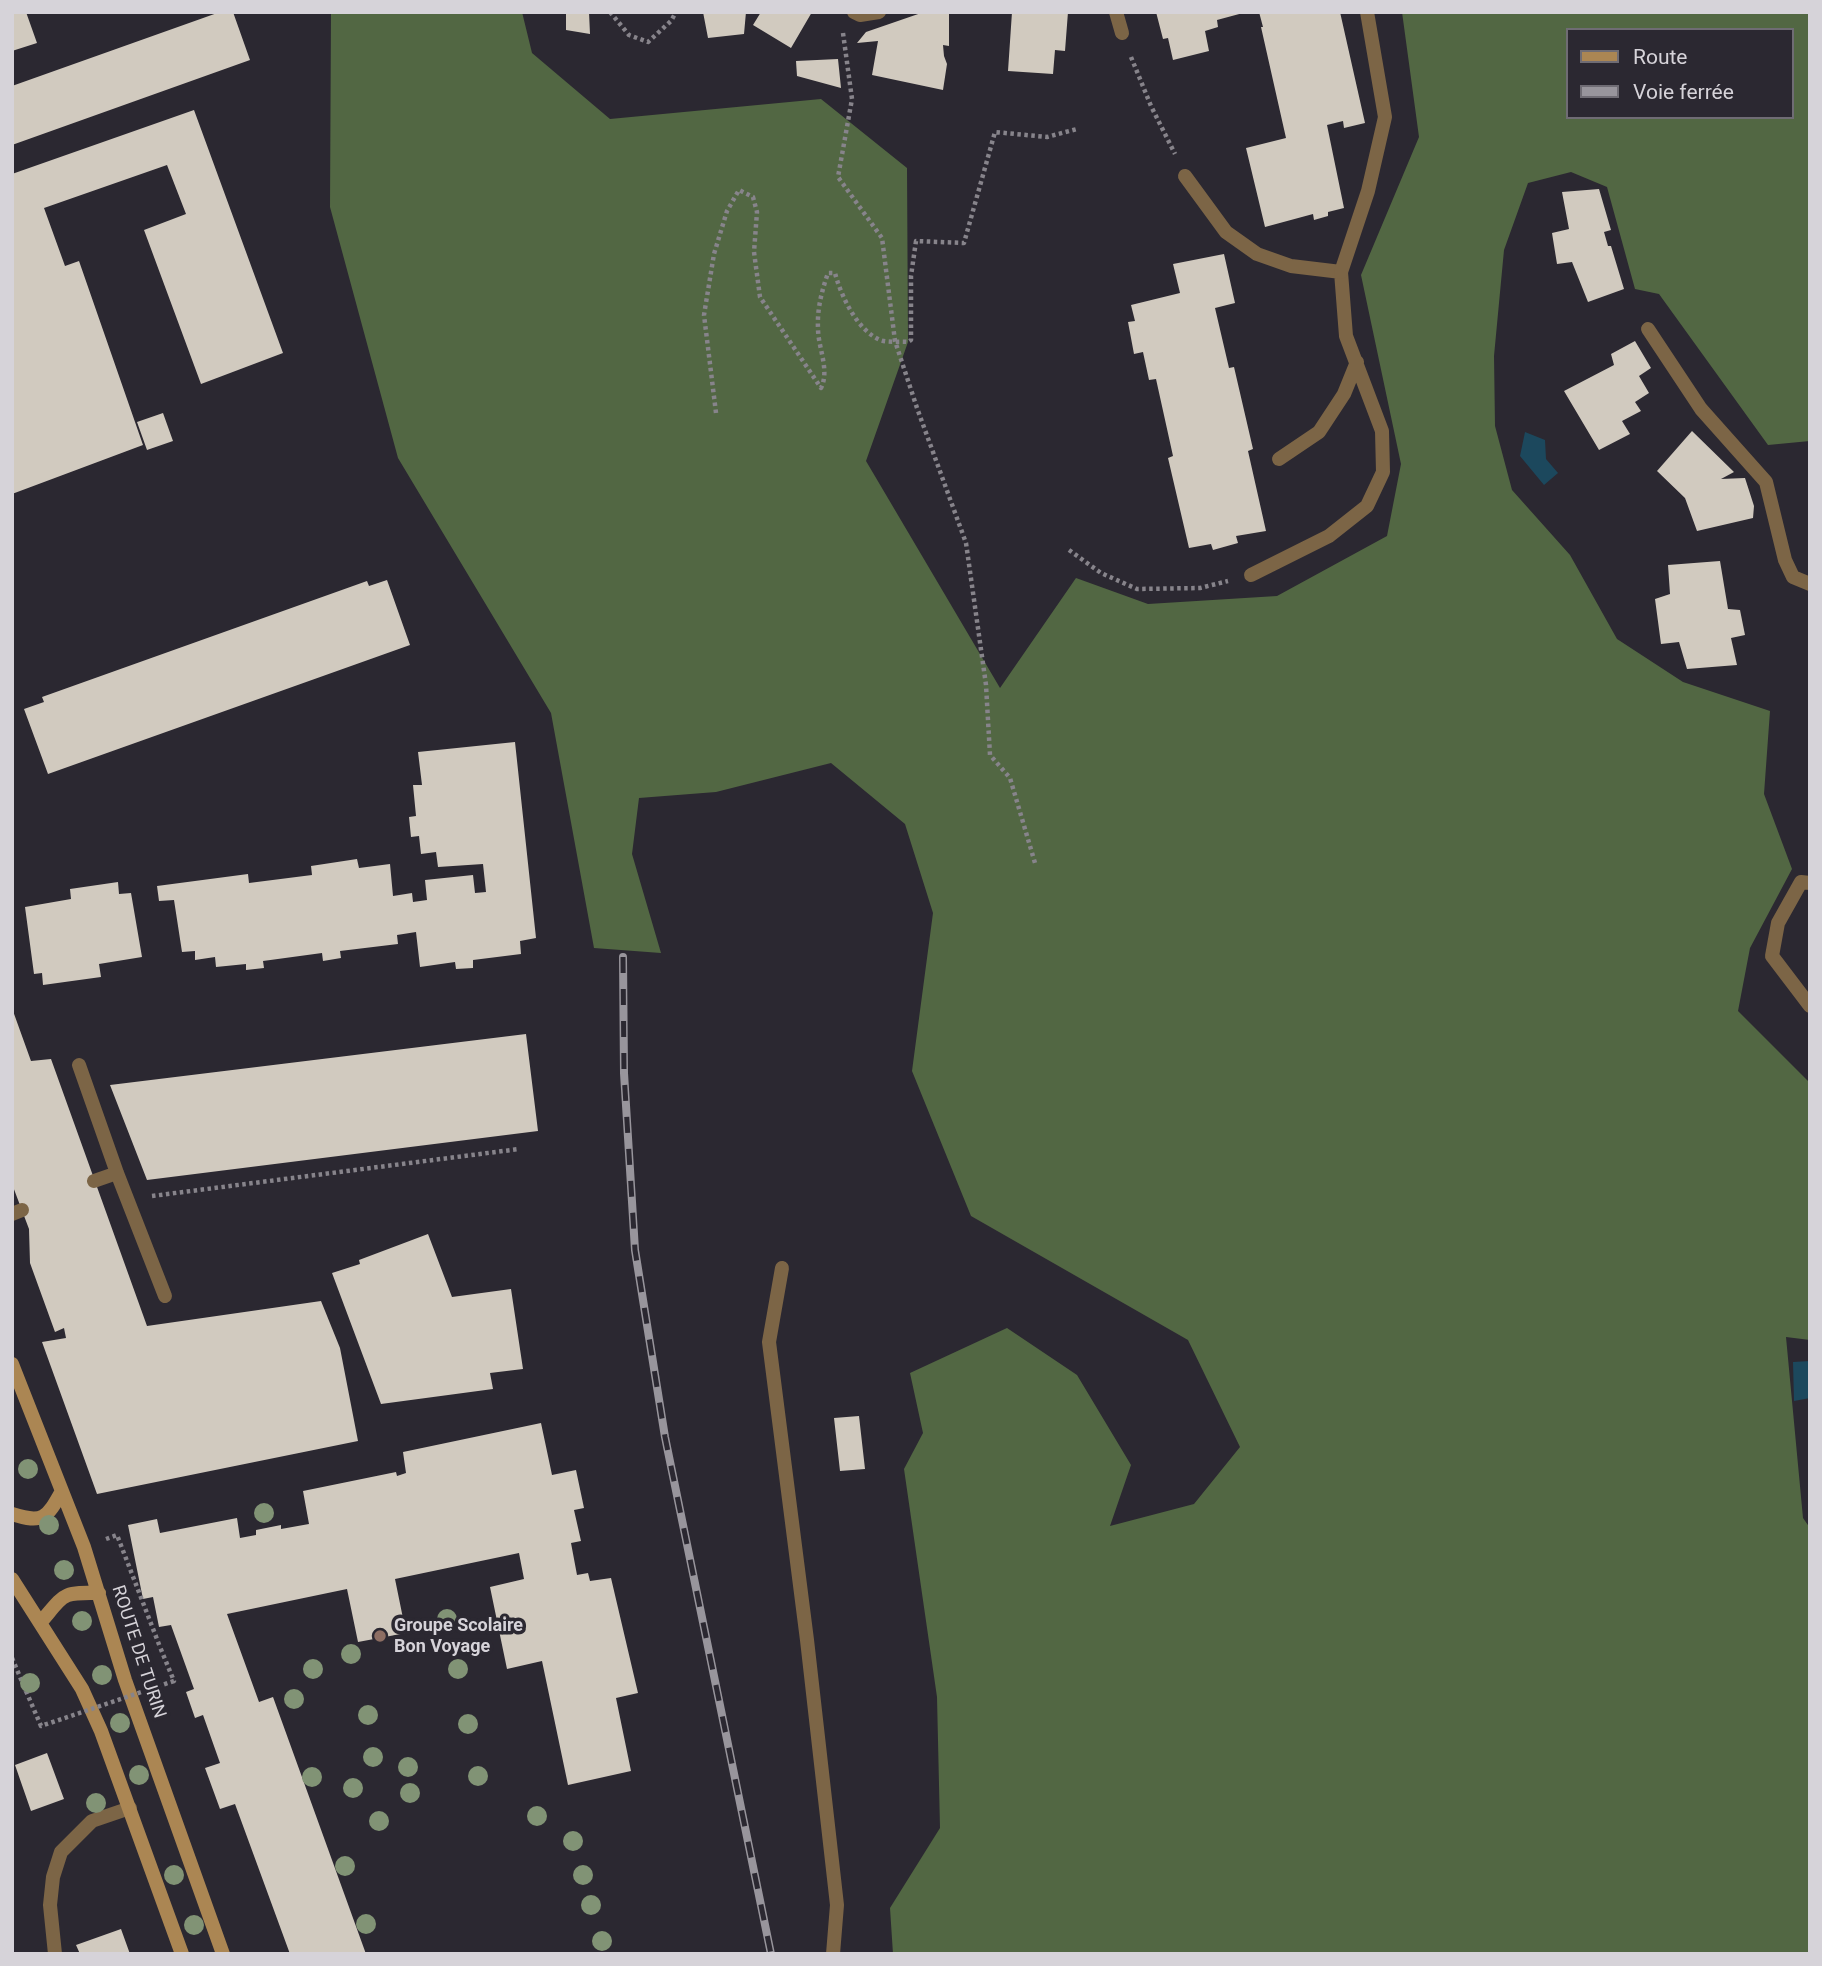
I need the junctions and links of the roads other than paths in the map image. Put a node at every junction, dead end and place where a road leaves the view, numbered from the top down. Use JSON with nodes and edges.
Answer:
{"nodes":[{"id":1,"x":854,"y":12,"type":"edge"},
{"id":2,"x":879,"y":12,"type":"edge"},
{"id":3,"x":1116,"y":12,"type":"edge"},
{"id":4,"x":1367,"y":12,"type":"edge"},
{"id":5,"x":1122,"y":33,"type":"road end"},
{"id":6,"x":1185,"y":176,"type":"road end"},
{"id":7,"x":1341,"y":272,"type":"junction"},
{"id":8,"x":1648,"y":328,"type":"dead end"},
{"id":9,"x":1357,"y":362,"type":"junction"},
{"id":10,"x":1279,"y":459,"type":"dead end"},
{"id":11,"x":1251,"y":575,"type":"road end"},
{"id":12,"x":1810,"y":584,"type":"edge"},
{"id":13,"x":1810,"y":883,"type":"edge"},
{"id":14,"x":1810,"y":1006,"type":"edge"},
{"id":15,"x":79,"y":1065,"type":"dead end"},
{"id":16,"x":117,"y":1173,"type":"junction"},
{"id":17,"x":94,"y":1181,"type":"dead end"},
{"id":18,"x":782,"y":1268,"type":"dead end"},
{"id":19,"x":165,"y":1296,"type":"dead end"},
{"id":20,"x":12,"y":1364,"type":"edge"},
{"id":21,"x":62,"y":1492,"type":"junction"},
{"id":22,"x":12,"y":1514,"type":"edge"},
{"id":23,"x":12,"y":1579,"type":"edge"},
{"id":24,"x":99,"y":1593,"type":"junction"},
{"id":25,"x":40,"y":1623,"type":"junction"},
{"id":26,"x":130,"y":1808,"type":"junction"},
{"id":27,"x":55,"y":1954,"type":"edge"},
{"id":28,"x":182,"y":1954,"type":"edge"},
{"id":29,"x":223,"y":1954,"type":"edge"},
{"id":30,"x":833,"y":1954,"type":"edge"}],
"edges":[{"from":1,"to":2,"type":"street"},
{"from":3,"to":5,"type":"street"},
{"from":4,"to":7,"type":"street"},
{"from":6,"to":7,"type":"street"},
{"from":7,"to":9,"type":"street"},
{"from":8,"to":12,"type":"street"},
{"from":9,"to":10,"type":"street"},
{"from":9,"to":11,"type":"street"},
{"from":13,"to":14,"type":"street"},
{"from":15,"to":16,"type":"street"},
{"from":16,"to":17,"type":"street"},
{"from":16,"to":19,"type":"street"},
{"from":18,"to":30,"type":"street"},
{"from":20,"to":21,"type":"main road","name":"ROUTE DE TURIN"},
{"from":21,"to":22,"type":"main road"},
{"from":21,"to":24,"type":"main road","name":"ROUTE DE TURIN"},
{"from":23,"to":25,"type":"main road"},
{"from":24,"to":25,"type":"main road"},
{"from":24,"to":29,"type":"main road","name":"ROUTE DE TURIN"},
{"from":25,"to":26,"type":"main road"},
{"from":26,"to":27,"type":"street"},
{"from":26,"to":28,"type":"main road"}]}
